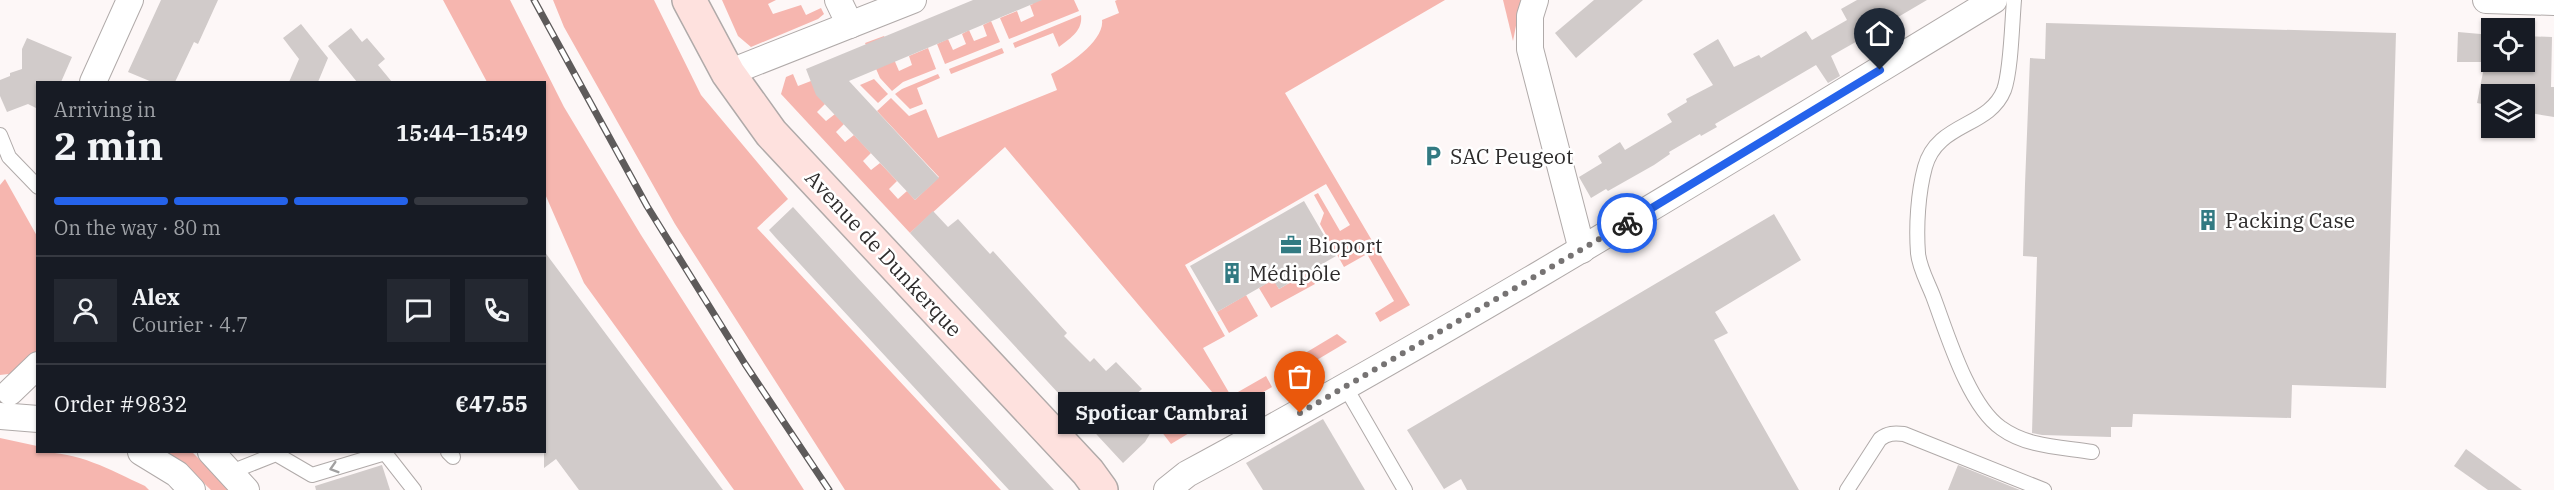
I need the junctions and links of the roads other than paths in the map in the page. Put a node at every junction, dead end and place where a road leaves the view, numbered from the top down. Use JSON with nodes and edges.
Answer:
{"nodes":[{"id":1,"x":130,"y":0,"type":"edge"},
{"id":2,"x":690,"y":0,"type":"edge"},
{"id":3,"x":838,"y":0,"type":"edge"},
{"id":4,"x":913,"y":0,"type":"edge"},
{"id":5,"x":1535,"y":0,"type":"edge"},
{"id":6,"x":1994,"y":0,"type":"edge"},
{"id":7,"x":2014,"y":0,"type":"edge"},
{"id":8,"x":2486,"y":0,"type":"edge"},
{"id":9,"x":2554,"y":2,"type":"edge"},
{"id":10,"x":850,"y":25,"type":"junction"},
{"id":11,"x":728,"y":72,"type":"junction"},
{"id":12,"x":93,"y":81,"type":"edge"},
{"id":13,"x":0,"y":135,"type":"edge"},
{"id":14,"x":36,"y":185,"type":"edge"},
{"id":15,"x":1582,"y":250,"type":"junction"},
{"id":16,"x":36,"y":367,"type":"edge"},
{"id":17,"x":1346,"y":387,"type":"junction"},
{"id":18,"x":36,"y":395,"type":"edge"},
{"id":19,"x":5,"y":404,"type":"edge"},
{"id":20,"x":36,"y":418,"type":"edge"},
{"id":21,"x":2092,"y":452,"type":"dead end"},
{"id":22,"x":143,"y":453,"type":"edge"},
{"id":23,"x":226,"y":465,"type":"edge"},
{"id":24,"x":192,"y":490,"type":"edge"},
{"id":25,"x":414,"y":490,"type":"edge"},
{"id":26,"x":1101,"y":490,"type":"edge"},
{"id":27,"x":1167,"y":490,"type":"edge"},
{"id":28,"x":1405,"y":490,"type":"edge"},
{"id":29,"x":1847,"y":490,"type":"edge"},
{"id":30,"x":2044,"y":490,"type":"edge"}],
"edges":[{"from":1,"to":12,"type":"street"},
{"from":2,"to":11,"type":"main road","name":"Avenue de Dunkerque"},
{"from":3,"to":10,"type":"street"},
{"from":4,"to":10,"type":"street"},
{"from":5,"to":15,"type":"street"},
{"from":6,"to":15,"type":"street"},
{"from":7,"to":21,"type":"lane"},
{"from":8,"to":9,"type":"street"},
{"from":10,"to":11,"type":"street"},
{"from":11,"to":26,"type":"main road","name":"Avenue de Dunkerque"},
{"from":13,"to":14,"type":"lane"},
{"from":15,"to":17,"type":"street"},
{"from":16,"to":19,"type":"street"},
{"from":17,"to":27,"type":"street"},
{"from":17,"to":28,"type":"lane"},
{"from":18,"to":19,"type":"street"},
{"from":19,"to":20,"type":"street"},
{"from":22,"to":24,"type":"street"},
{"from":25,"to":23,"type":"lane","one_way":true},
{"from":29,"to":30,"type":"lane"}]}
